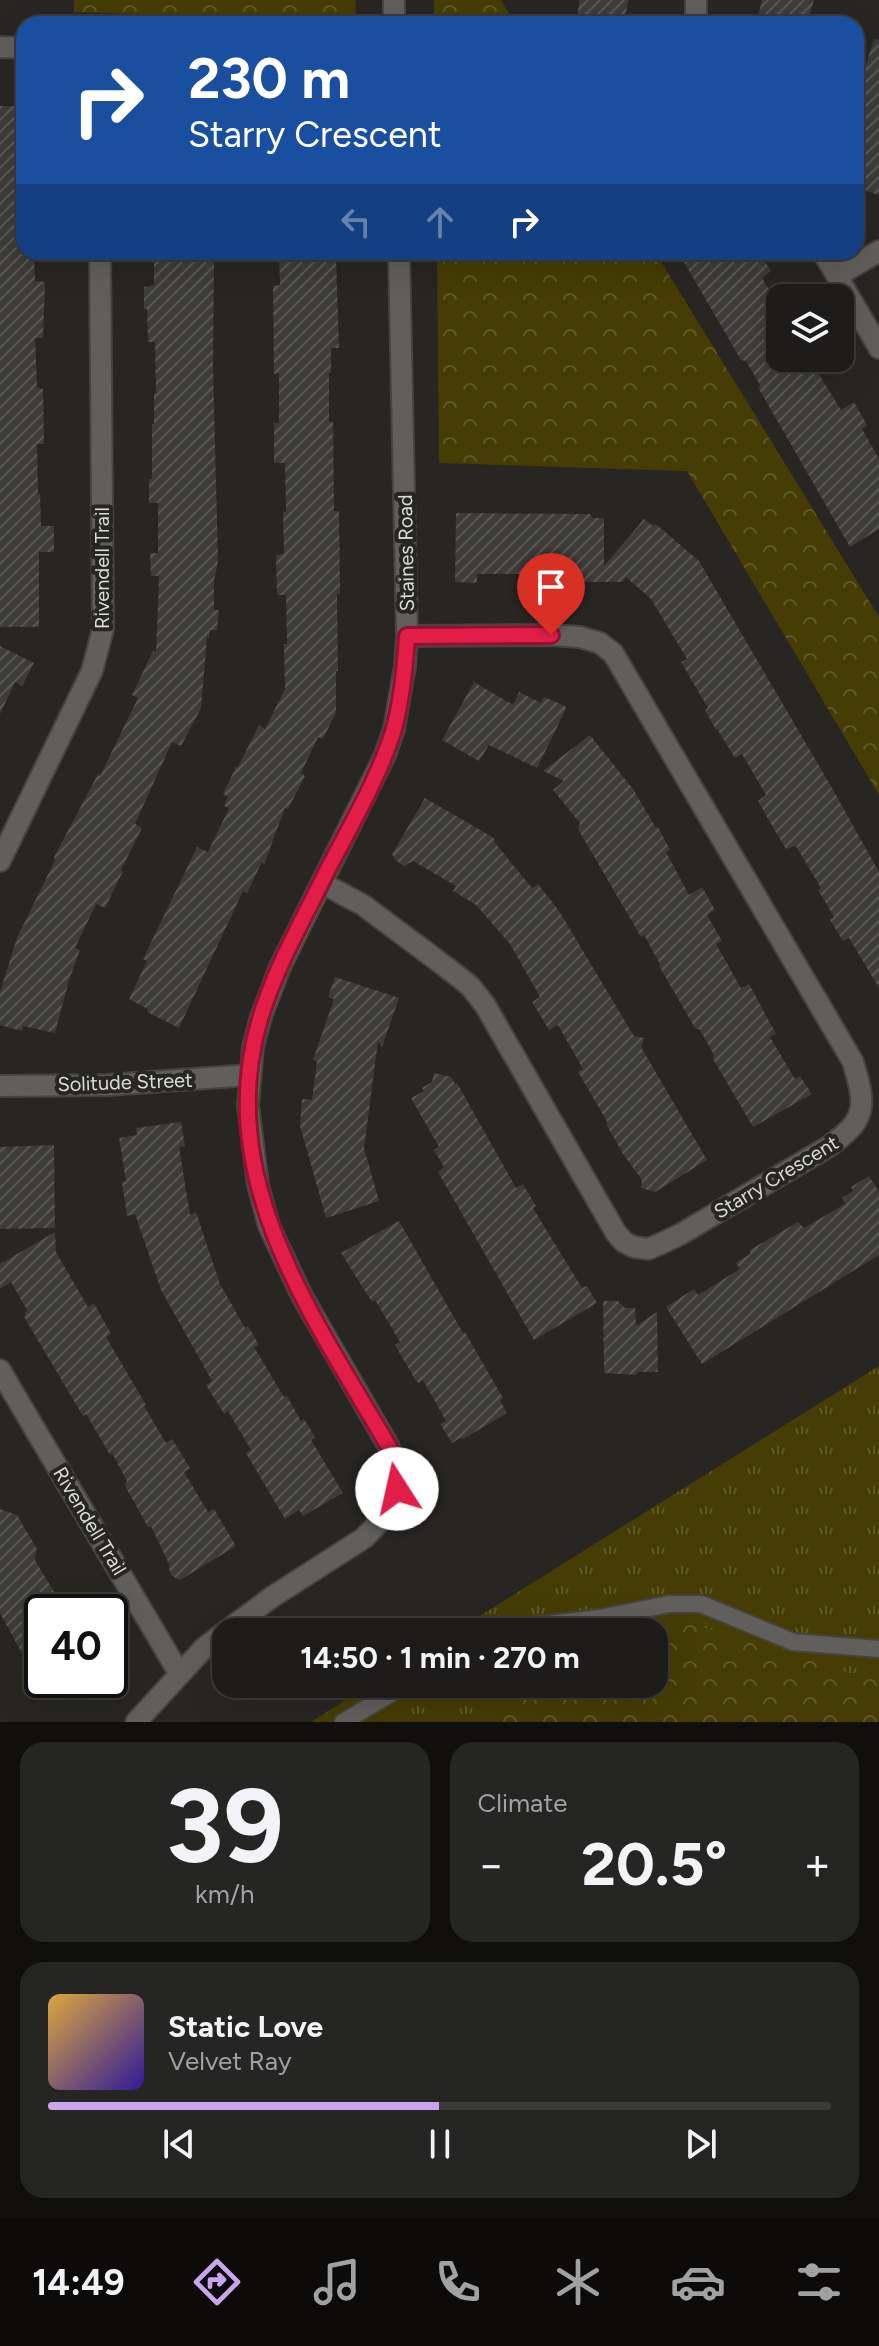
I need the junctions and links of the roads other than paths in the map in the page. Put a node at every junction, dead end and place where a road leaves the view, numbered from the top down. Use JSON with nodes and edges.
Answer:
{"nodes":[{"id":1,"x":100,"y":260,"type":"edge"},
{"id":2,"x":399,"y":260,"type":"edge"},
{"id":3,"x":828,"y":260,"type":"edge"},
{"id":4,"x":864,"y":260,"type":"edge"},
{"id":5,"x":837,"y":276,"type":"junction"},
{"id":6,"x":879,"y":348,"type":"edge"},
{"id":7,"x":407,"y":636,"type":"junction"},
{"id":8,"x":0,"y":861,"type":"edge"},
{"id":9,"x":322,"y":883,"type":"junction"},
{"id":10,"x":250,"y":1075,"type":"junction"},
{"id":11,"x":0,"y":1086,"type":"edge"},
{"id":12,"x":0,"y":1370,"type":"edge"},
{"id":13,"x":600,"y":1618,"type":"edge"},
{"id":14,"x":879,"y":1649,"type":"edge"},
{"id":15,"x":179,"y":1673,"type":"junction"},
{"id":16,"x":383,"y":1698,"type":"edge"},
{"id":17,"x":136,"y":1722,"type":"edge"},
{"id":18,"x":343,"y":1722,"type":"edge"}],
"edges":[{"from":1,"to":8,"type":"street","name":"Rivendell Trail"},
{"from":2,"to":7,"type":"street","name":"Staines Road"},
{"from":3,"to":5,"type":"street"},
{"from":4,"to":5,"type":"street"},
{"from":5,"to":6,"type":"street"},
{"from":7,"to":9,"type":"street","name":"Staines Road"},
{"from":7,"to":9,"type":"street","name":"Starry Crescent"},
{"from":9,"to":10,"type":"street","name":"Staines Road"},
{"from":10,"to":11,"type":"street","name":"Solitude Street"},
{"from":10,"to":15,"type":"street","name":"Staines Road"},
{"from":12,"to":15,"type":"street","name":"Rivendell Trail"},
{"from":13,"to":14,"type":"lane"},
{"from":15,"to":17,"type":"street","name":"Staines Road"},
{"from":16,"to":18,"type":"lane"}]}
